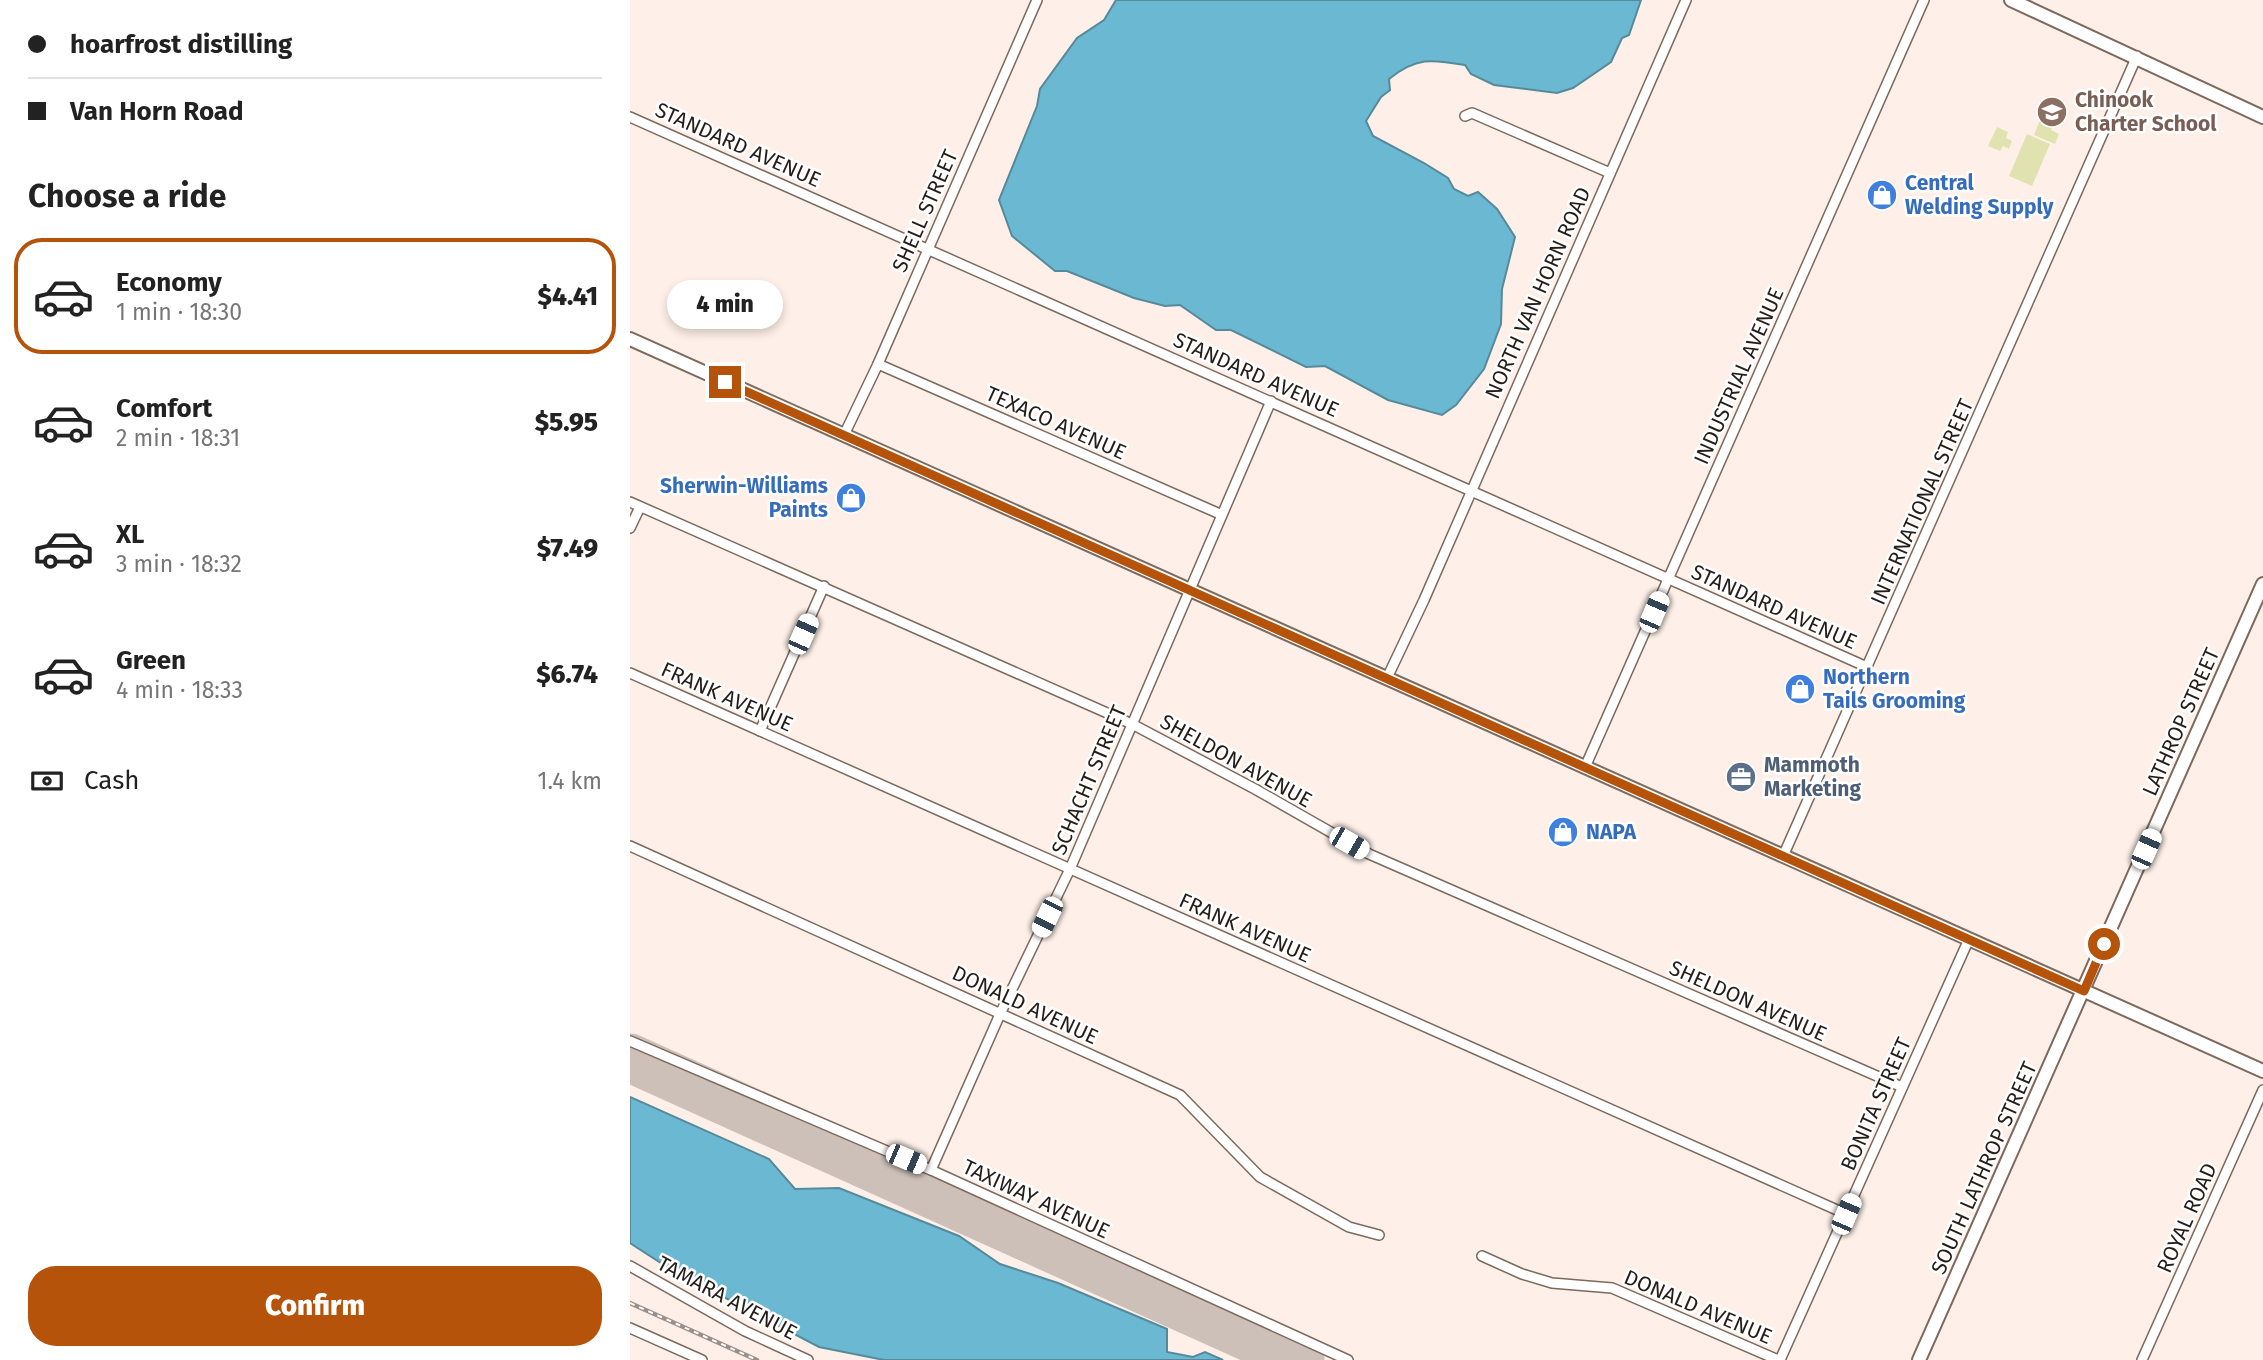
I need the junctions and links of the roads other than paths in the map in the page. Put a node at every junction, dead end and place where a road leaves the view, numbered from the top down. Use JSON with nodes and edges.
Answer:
{"nodes":[{"id":1,"x":1037,"y":0,"type":"edge"},
{"id":2,"x":1686,"y":0,"type":"edge"},
{"id":3,"x":1924,"y":0,"type":"edge"},
{"id":4,"x":2011,"y":0,"type":"edge"},
{"id":5,"x":2137,"y":56,"type":"junction"},
{"id":6,"x":1465,"y":116,"type":"dead end"},
{"id":7,"x":630,"y":117,"type":"edge"},
{"id":8,"x":2263,"y":117,"type":"edge"},
{"id":9,"x":1609,"y":173,"type":"junction"},
{"id":10,"x":927,"y":247,"type":"junction"},
{"id":11,"x":630,"y":339,"type":"edge"},
{"id":12,"x":878,"y":364,"type":"junction"},
{"id":13,"x":1271,"y":401,"type":"junction"},
{"id":14,"x":844,"y":435,"type":"junction"},
{"id":15,"x":1471,"y":490,"type":"junction"},
{"id":16,"x":630,"y":502,"type":"edge"},
{"id":17,"x":640,"y":507,"type":"junction"},
{"id":18,"x":1220,"y":514,"type":"junction"},
{"id":19,"x":630,"y":528,"type":"edge"},
{"id":20,"x":1668,"y":579,"type":"junction"},
{"id":21,"x":2263,"y":584,"type":"edge"},
{"id":22,"x":824,"y":586,"type":"junction"},
{"id":23,"x":1188,"y":589,"type":"junction"},
{"id":24,"x":1867,"y":667,"type":"junction"},
{"id":25,"x":630,"y":673,"type":"edge"},
{"id":26,"x":1387,"y":678,"type":"junction"},
{"id":27,"x":1132,"y":724,"type":"junction"},
{"id":28,"x":760,"y":731,"type":"junction"},
{"id":29,"x":1586,"y":765,"type":"junction"},
{"id":30,"x":630,"y":846,"type":"edge"},
{"id":31,"x":1784,"y":854,"type":"junction"},
{"id":32,"x":1070,"y":869,"type":"junction"},
{"id":33,"x":1969,"y":939,"type":"junction"},
{"id":34,"x":2084,"y":991,"type":"junction"},
{"id":35,"x":1001,"y":1012,"type":"junction"},
{"id":36,"x":630,"y":1041,"type":"edge"},
{"id":37,"x":2263,"y":1071,"type":"edge"},
{"id":38,"x":1902,"y":1087,"type":"junction"},
{"id":39,"x":2263,"y":1090,"type":"edge"},
{"id":40,"x":931,"y":1170,"type":"junction"},
{"id":41,"x":1846,"y":1214,"type":"junction"},
{"id":42,"x":1379,"y":1235,"type":"dead end"},
{"id":43,"x":1482,"y":1255,"type":"dead end"},
{"id":44,"x":630,"y":1266,"type":"edge"},
{"id":45,"x":630,"y":1328,"type":"edge"},
{"id":46,"x":702,"y":1360,"type":"edge"},
{"id":47,"x":808,"y":1360,"type":"edge"},
{"id":48,"x":1348,"y":1360,"type":"edge"},
{"id":49,"x":1779,"y":1360,"type":"edge"},
{"id":50,"x":1919,"y":1360,"type":"edge"},
{"id":51,"x":2143,"y":1360,"type":"edge"}],
"edges":[{"from":1,"to":10,"type":"street","name":"SHELL STREET"},
{"from":2,"to":9,"type":"street","name":"NORTH VAN HORN ROAD"},
{"from":3,"to":20,"type":"street","name":"INDUSTRIAL AVENUE"},
{"from":4,"to":5,"type":"main road"},
{"from":5,"to":8,"type":"main road"},
{"from":5,"to":24,"type":"street","name":"INTERNATIONAL STREET"},
{"from":6,"to":9,"type":"street"},
{"from":7,"to":10,"type":"street","name":"STANDARD AVENUE"},
{"from":9,"to":15,"type":"street","name":"NORTH VAN HORN ROAD"},
{"from":10,"to":12,"type":"street","name":"SHELL STREET"},
{"from":10,"to":13,"type":"street","name":"STANDARD AVENUE"},
{"from":11,"to":14,"type":"main road"},
{"from":12,"to":14,"type":"street","name":"SHELL STREET"},
{"from":12,"to":18,"type":"street","name":"TEXACO AVENUE"},
{"from":13,"to":15,"type":"street","name":"STANDARD AVENUE"},
{"from":13,"to":18,"type":"street","name":"SCHACHT STREET"},
{"from":14,"to":23,"type":"main road"},
{"from":15,"to":20,"type":"street","name":"STANDARD AVENUE"},
{"from":15,"to":26,"type":"street","name":"NORTH VAN HORN ROAD"},
{"from":16,"to":17,"type":"street","name":"SHELDON AVENUE"},
{"from":17,"to":19,"type":"street"},
{"from":17,"to":22,"type":"street","name":"SHELDON AVENUE"},
{"from":18,"to":23,"type":"street","name":"SCHACHT STREET"},
{"from":20,"to":24,"type":"street","name":"STANDARD AVENUE"},
{"from":20,"to":29,"type":"street","name":"INDUSTRIAL AVENUE"},
{"from":21,"to":34,"type":"main road","name":"LATHROP STREET"},
{"from":22,"to":27,"type":"street","name":"SHELDON AVENUE"},
{"from":22,"to":28,"type":"street"},
{"from":23,"to":26,"type":"main road"},
{"from":23,"to":27,"type":"street","name":"SCHACHT STREET"},
{"from":24,"to":31,"type":"street","name":"INTERNATIONAL STREET"},
{"from":25,"to":28,"type":"street","name":"FRANK AVENUE"},
{"from":26,"to":29,"type":"main road"},
{"from":27,"to":32,"type":"street","name":"SCHACHT STREET"},
{"from":27,"to":38,"type":"street","name":"SHELDON AVENUE"},
{"from":28,"to":32,"type":"street","name":"FRANK AVENUE"},
{"from":29,"to":31,"type":"main road"},
{"from":30,"to":35,"type":"street","name":"DONALD AVENUE"},
{"from":31,"to":33,"type":"main road"},
{"from":32,"to":35,"type":"street","name":"SCHACHT STREET"},
{"from":32,"to":41,"type":"street","name":"FRANK AVENUE"},
{"from":33,"to":34,"type":"main road"},
{"from":33,"to":38,"type":"street","name":"BONITA STREET"},
{"from":34,"to":37,"type":"main road"},
{"from":34,"to":50,"type":"main road","name":"SOUTH LATHROP STREET"},
{"from":35,"to":40,"type":"street","name":"SCHACHT STREET"},
{"from":35,"to":42,"type":"street","name":"DONALD AVENUE"},
{"from":36,"to":40,"type":"street","name":"TAXIWAY AVENUE"},
{"from":38,"to":41,"type":"street","name":"BONITA STREET"},
{"from":39,"to":51,"type":"street","name":"ROYAL ROAD"},
{"from":40,"to":48,"type":"street","name":"TAXIWAY AVENUE"},
{"from":41,"to":49,"type":"street","name":"BONITA STREET"},
{"from":43,"to":49,"type":"street","name":"DONALD AVENUE"},
{"from":44,"to":47,"type":"street","name":"TAMARA AVENUE"},
{"from":45,"to":46,"type":"street"}]}
